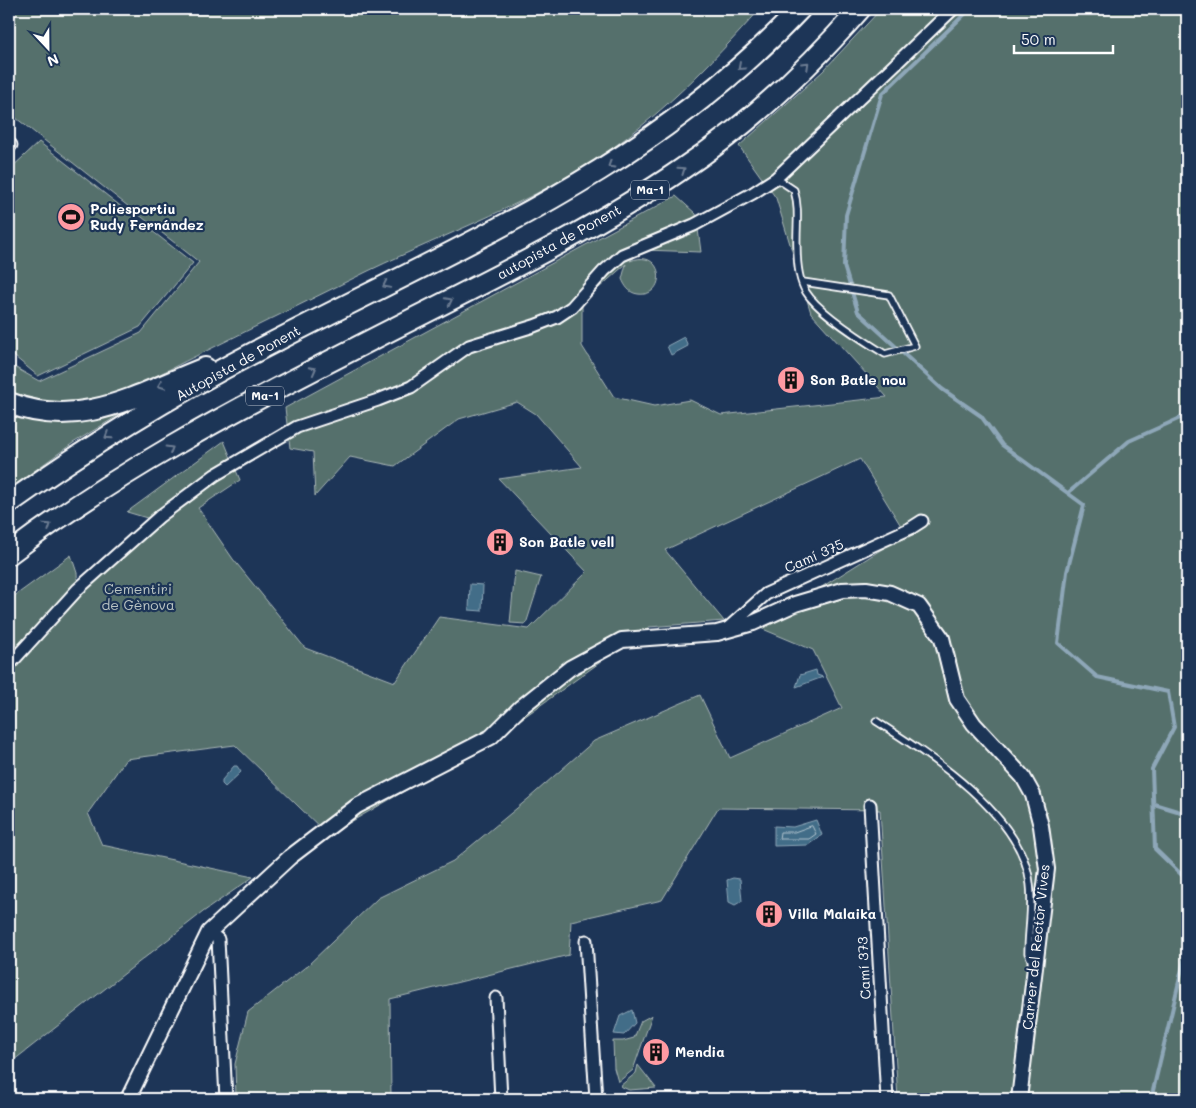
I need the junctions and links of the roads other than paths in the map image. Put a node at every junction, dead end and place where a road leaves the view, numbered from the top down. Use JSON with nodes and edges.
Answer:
{"nodes":[{"id":1,"x":800,"y":9,"type":"edge"},
{"id":2,"x":860,"y":9,"type":"edge"},
{"id":3,"x":953,"y":9,"type":"edge"},
{"id":4,"x":776,"y":178,"type":"junction"},
{"id":5,"x":803,"y":282,"type":"junction"},
{"id":6,"x":272,"y":343,"type":"junction"},
{"id":7,"x":9,"y":404,"type":"edge"},
{"id":8,"x":9,"y":504,"type":"edge"},
{"id":9,"x":922,"y":521,"type":"dead end"},
{"id":10,"x":9,"y":554,"type":"edge"},
{"id":11,"x":726,"y":630,"type":"junction"},
{"id":12,"x":9,"y":665,"type":"edge"},
{"id":13,"x":876,"y":721,"type":"dead end"},
{"id":14,"x":870,"y":805,"type":"dead end"},
{"id":15,"x":209,"y":932,"type":"junction"},
{"id":16,"x":586,"y":941,"type":"dead end"},
{"id":17,"x":1035,"y":968,"type":"junction"},
{"id":18,"x":496,"y":998,"type":"dead end"},
{"id":19,"x":128,"y":1099,"type":"edge"},
{"id":20,"x":226,"y":1099,"type":"edge"},
{"id":21,"x":501,"y":1099,"type":"edge"},
{"id":22,"x":596,"y":1099,"type":"edge"},
{"id":23,"x":887,"y":1099,"type":"edge"},
{"id":24,"x":1019,"y":1099,"type":"edge"}],
"edges":[{"from":1,"to":6,"type":"highway","name":"Autopista de Ponent","one_way":true},
{"from":10,"to":2,"type":"highway","name":"autopista de Ponent","number":"Ma-1","one_way":true},
{"from":3,"to":4,"type":"street"},
{"from":4,"to":5,"type":"lane"},
{"from":4,"to":12,"type":"street"},
{"from":5,"to":5,"type":"lane"},
{"from":6,"to":7,"type":"highway","one_way":true},
{"from":6,"to":8,"type":"highway","name":"Autopista de Ponent","one_way":true},
{"from":9,"to":11,"type":"street","name":"Camí 375"},
{"from":11,"to":15,"type":"street","name":"Carrer del Rector Vives"},
{"from":11,"to":17,"type":"street","name":"Carrer del Rector Vives"},
{"from":13,"to":17,"type":"lane"},
{"from":14,"to":23,"type":"street","name":"Camí 373"},
{"from":15,"to":19,"type":"street","name":"Carrer del Rector Vives"},
{"from":15,"to":20,"type":"street"},
{"from":16,"to":22,"type":"street"},
{"from":17,"to":24,"type":"street","name":"Carrer del Rector Vives"},
{"from":18,"to":21,"type":"street"}]}
